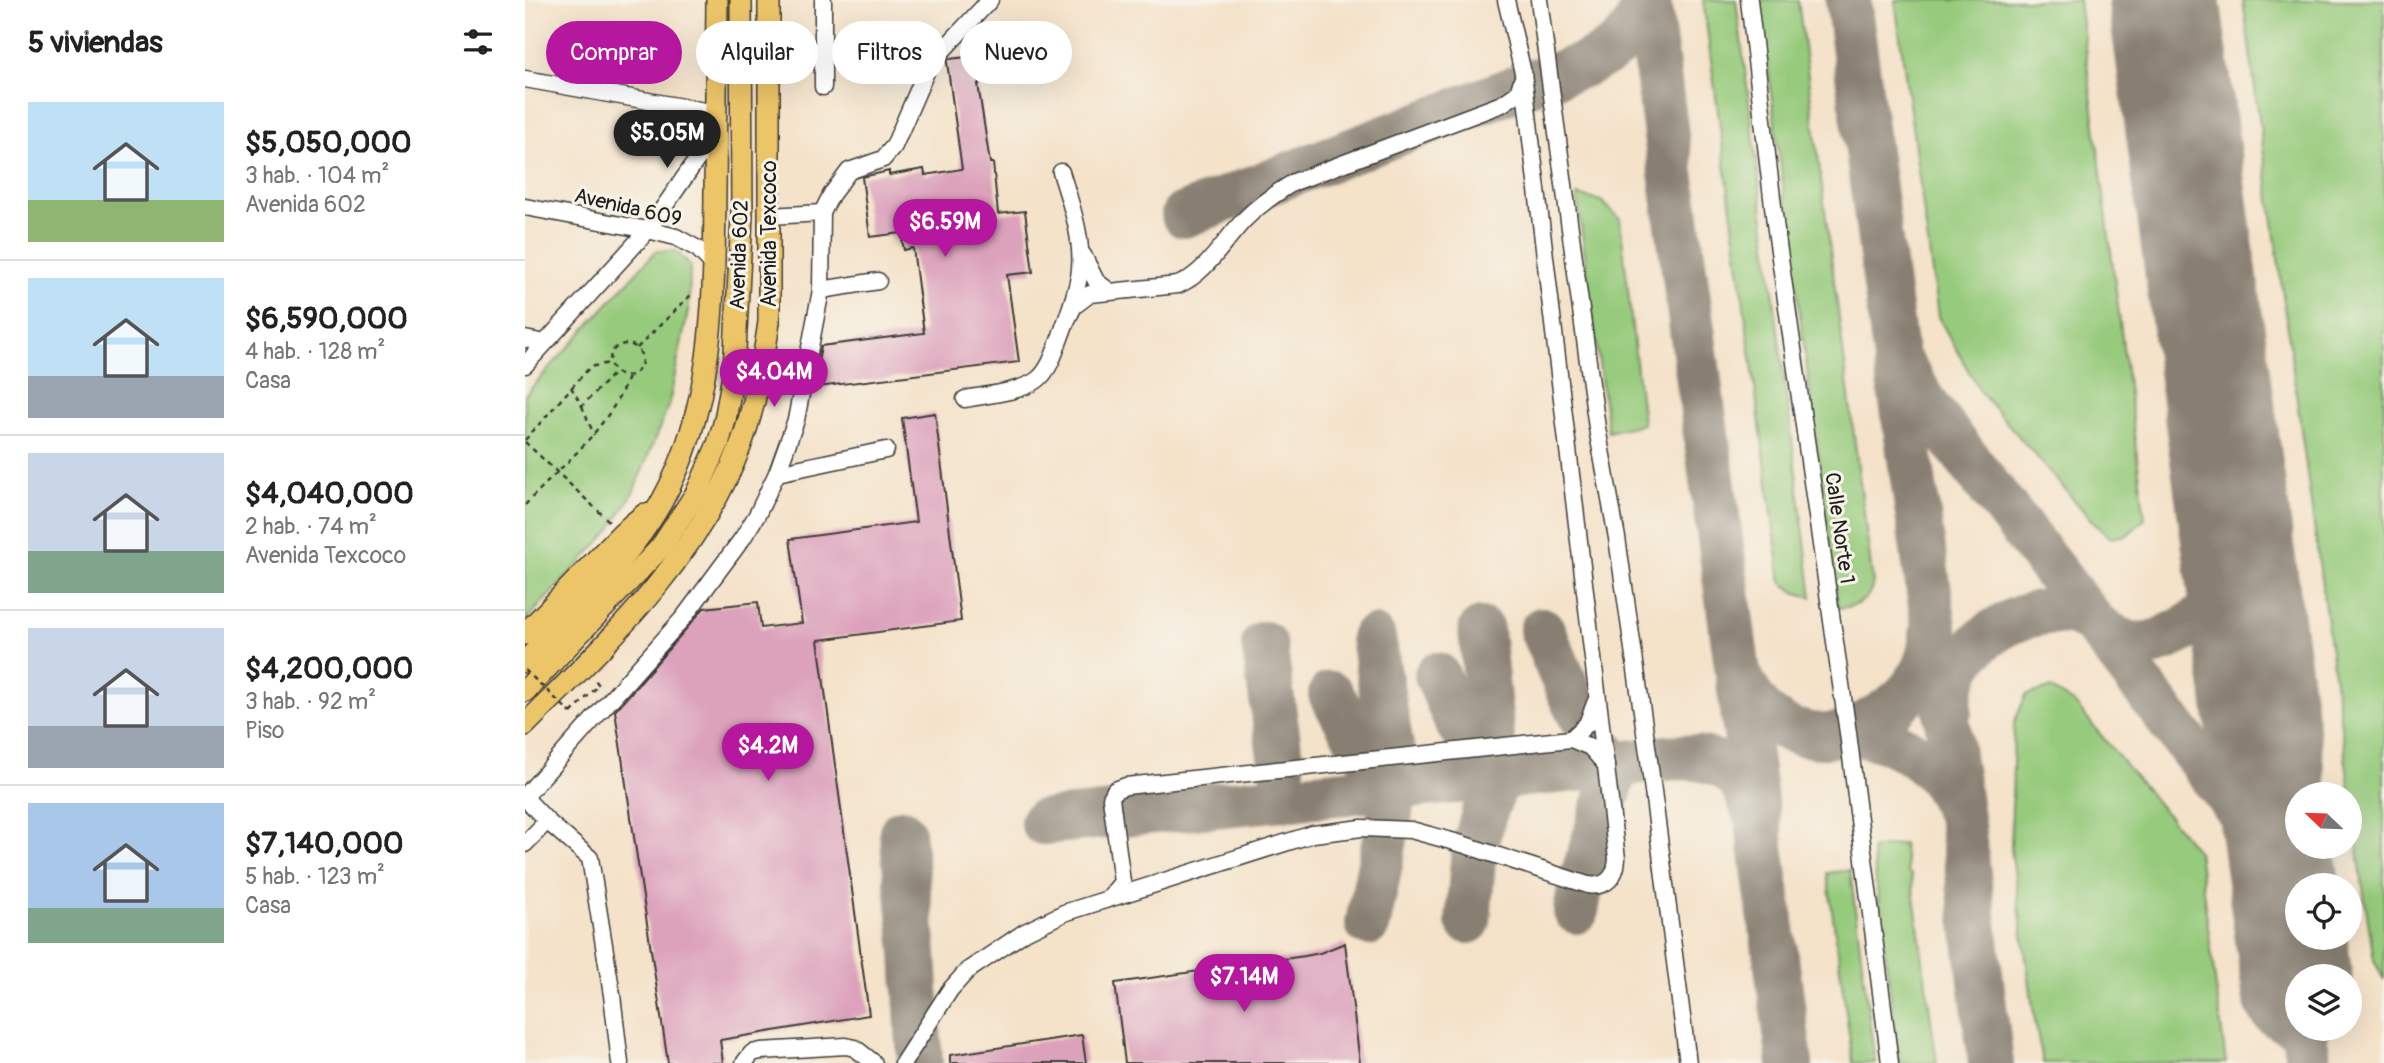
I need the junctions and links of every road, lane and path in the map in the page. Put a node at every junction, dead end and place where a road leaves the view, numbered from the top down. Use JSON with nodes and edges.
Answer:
{"nodes":[{"id":1,"x":741,"y":0,"type":"edge"},
{"id":2,"x":769,"y":0,"type":"edge"},
{"id":3,"x":823,"y":0,"type":"edge"},
{"id":4,"x":990,"y":0,"type":"edge"},
{"id":5,"x":1506,"y":0,"type":"edge"},
{"id":6,"x":1539,"y":0,"type":"edge"},
{"id":7,"x":1748,"y":0,"type":"edge"},
{"id":8,"x":715,"y":3,"type":"edge"},
{"id":9,"x":1523,"y":74,"type":"junction"},
{"id":10,"x":525,"y":79,"type":"edge"},
{"id":11,"x":823,"y":87,"type":"dead end"},
{"id":12,"x":1502,"y":104,"type":"junction"},
{"id":13,"x":716,"y":122,"type":"junction"},
{"id":14,"x":1529,"y":122,"type":"junction"},
{"id":15,"x":1061,"y":172,"type":"dead end"},
{"id":16,"x":525,"y":207,"type":"edge"},
{"id":17,"x":822,"y":213,"type":"junction"},
{"id":18,"x":770,"y":216,"type":"junction"},
{"id":19,"x":647,"y":230,"type":"junction"},
{"id":20,"x":1079,"y":244,"type":"junction"},
{"id":21,"x":714,"y":269,"type":"junction"},
{"id":22,"x":878,"y":281,"type":"dead end"},
{"id":23,"x":821,"y":290,"type":"junction"},
{"id":24,"x":1109,"y":291,"type":"junction"},
{"id":25,"x":1066,"y":322,"type":"junction"},
{"id":26,"x":525,"y":339,"type":"edge"},
{"id":27,"x":545,"y":343,"type":"junction"},
{"id":28,"x":637,"y":348,"type":"junction"},
{"id":29,"x":609,"y":363,"type":"junction"},
{"id":30,"x":525,"y":365,"type":"edge"},
{"id":31,"x":614,"y":372,"type":"junction"},
{"id":32,"x":628,"y":377,"type":"junction"},
{"id":33,"x":571,"y":387,"type":"junction"},
{"id":34,"x":965,"y":399,"type":"dead end"},
{"id":35,"x":582,"y":406,"type":"junction"},
{"id":36,"x":594,"y":435,"type":"junction"},
{"id":37,"x":525,"y":441,"type":"edge"},
{"id":38,"x":886,"y":450,"type":"dead end"},
{"id":39,"x":556,"y":472,"type":"junction"},
{"id":40,"x":777,"y":473,"type":"junction"},
{"id":41,"x":663,"y":500,"type":"junction"},
{"id":42,"x":525,"y":505,"type":"edge"},
{"id":43,"x":622,"y":533,"type":"junction"},
{"id":44,"x":525,"y":635,"type":"edge"},
{"id":45,"x":525,"y":662,"type":"edge"},
{"id":46,"x":525,"y":670,"type":"edge"},
{"id":47,"x":599,"y":685,"type":"dead end"},
{"id":48,"x":525,"y":691,"type":"edge"},
{"id":49,"x":1598,"y":696,"type":"junction"},
{"id":50,"x":525,"y":725,"type":"edge"},
{"id":51,"x":1571,"y":739,"type":"junction"},
{"id":52,"x":1606,"y":766,"type":"junction"},
{"id":53,"x":547,"y":821,"type":"junction"},
{"id":54,"x":525,"y":844,"type":"edge"},
{"id":55,"x":1122,"y":882,"type":"junction"},
{"id":56,"x":1139,"y":889,"type":"junction"},
{"id":57,"x":1108,"y":899,"type":"junction"},
{"id":58,"x":620,"y":1063,"type":"edge"},
{"id":59,"x":744,"y":1063,"type":"edge"},
{"id":60,"x":874,"y":1063,"type":"edge"},
{"id":61,"x":903,"y":1063,"type":"edge"},
{"id":62,"x":1688,"y":1063,"type":"edge"},
{"id":63,"x":1889,"y":1063,"type":"edge"}],
"edges":[{"from":1,"to":48,"type":"main road","name":"Avenida 602"},
{"from":2,"to":18,"type":"main road","name":"Avenida Texcoco"},
{"from":3,"to":11,"type":"street"},
{"from":4,"to":17,"type":"street"},
{"from":5,"to":9,"type":"street"},
{"from":6,"to":62,"type":"street"},
{"from":7,"to":63,"type":"street","name":"Calle Norte 1"},
{"from":8,"to":13,"type":"main road","name":"Avenida 602"},
{"from":9,"to":12,"type":"street"},
{"from":9,"to":14,"type":"street"},
{"from":10,"to":13,"type":"street"},
{"from":12,"to":14,"type":"street"},
{"from":12,"to":24,"type":"street"},
{"from":13,"to":19,"type":"street"},
{"from":13,"to":21,"type":"main road","name":"Avenida 602"},
{"from":14,"to":49,"type":"street"},
{"from":15,"to":20,"type":"street"},
{"from":16,"to":19,"type":"street","name":"Avenida 609"},
{"from":17,"to":18,"type":"street"},
{"from":17,"to":23,"type":"street"},
{"from":18,"to":50,"type":"main road","name":"Avenida Texcoco"},
{"from":19,"to":21,"type":"street","name":"Avenida 609"},
{"from":19,"to":27,"type":"street"},
{"from":20,"to":24,"type":"street"},
{"from":20,"to":25,"type":"street"},
{"from":21,"to":28,"type":"path"},
{"from":21,"to":41,"type":"main road","name":"Avenida 602"},
{"from":22,"to":23,"type":"street"},
{"from":23,"to":40,"type":"street"},
{"from":24,"to":25,"type":"street"},
{"from":25,"to":34,"type":"street"},
{"from":26,"to":27,"type":"street"},
{"from":27,"to":30,"type":"street"},
{"from":28,"to":29,"type":"path"},
{"from":28,"to":32,"type":"path"},
{"from":29,"to":31,"type":"path"},
{"from":29,"to":33,"type":"path"},
{"from":31,"to":32,"type":"path"},
{"from":31,"to":35,"type":"path"},
{"from":32,"to":36,"type":"path"},
{"from":33,"to":35,"type":"path"},
{"from":33,"to":37,"type":"path"},
{"from":35,"to":36,"type":"path"},
{"from":36,"to":39,"type":"path"},
{"from":37,"to":39,"type":"path"},
{"from":38,"to":40,"type":"street"},
{"from":39,"to":42,"type":"path"},
{"from":39,"to":43,"type":"path"},
{"from":40,"to":53,"type":"street"},
{"from":41,"to":43,"type":"main road","name":"Avenida 602"},
{"from":41,"to":45,"type":"main road","name":"Avenida 602"},
{"from":43,"to":44,"type":"main road","name":"Avenida 602"},
{"from":46,"to":47,"type":"path","bridge":true},
{"from":49,"to":51,"type":"street"},
{"from":49,"to":52,"type":"street"},
{"from":51,"to":52,"type":"street"},
{"from":51,"to":55,"type":"street"},
{"from":52,"to":56,"type":"street"},
{"from":53,"to":54,"type":"street"},
{"from":53,"to":58,"type":"street"},
{"from":55,"to":56,"type":"street"},
{"from":55,"to":57,"type":"street"},
{"from":56,"to":57,"type":"street"},
{"from":57,"to":61,"type":"street"},
{"from":59,"to":60,"type":"street"}]}
